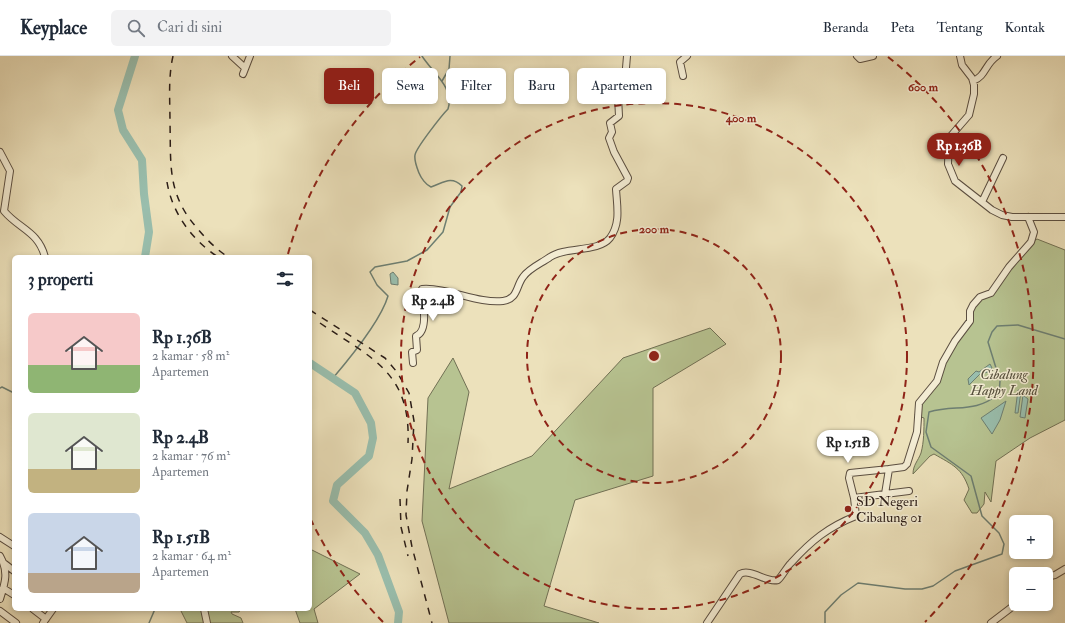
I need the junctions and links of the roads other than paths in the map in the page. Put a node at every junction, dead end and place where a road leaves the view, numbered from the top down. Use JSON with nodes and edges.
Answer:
{"nodes":[{"id":1,"x":232,"y":56,"type":"edge"},
{"id":2,"x":250,"y":56,"type":"edge"},
{"id":3,"x":627,"y":56,"type":"edge"},
{"id":4,"x":687,"y":56,"type":"edge"},
{"id":5,"x":857,"y":56,"type":"edge"},
{"id":6,"x":873,"y":56,"type":"edge"},
{"id":7,"x":960,"y":56,"type":"edge"},
{"id":8,"x":997,"y":56,"type":"edge"},
{"id":9,"x":244,"y":67,"type":"junction"},
{"id":10,"x":243,"y":74,"type":"dead end"},
{"id":11,"x":683,"y":76,"type":"dead end"},
{"id":12,"x":973,"y":81,"type":"junction"},
{"id":13,"x":0,"y":152,"type":"edge"},
{"id":14,"x":1003,"y":158,"type":"dead end"},
{"id":15,"x":982,"y":202,"type":"junction"},
{"id":16,"x":1065,"y":216,"type":"edge"},
{"id":17,"x":1028,"y":217,"type":"junction"},
{"id":18,"x":44,"y":255,"type":"edge"},
{"id":19,"x":413,"y":363,"type":"dead end"},
{"id":20,"x":889,"y":469,"type":"junction"},
{"id":21,"x":909,"y":491,"type":"dead end"},
{"id":22,"x":885,"y":494,"type":"junction"},
{"id":23,"x":854,"y":498,"type":"junction"},
{"id":24,"x":0,"y":537,"type":"edge"},
{"id":25,"x":12,"y":545,"type":"edge"},
{"id":26,"x":0,"y":556,"type":"edge"},
{"id":27,"x":5,"y":564,"type":"junction"},
{"id":28,"x":12,"y":569,"type":"edge"},
{"id":29,"x":1065,"y":569,"type":"edge"},
{"id":30,"x":1053,"y":575,"type":"edge"},
{"id":31,"x":3,"y":588,"type":"junction"},
{"id":32,"x":12,"y":594,"type":"edge"},
{"id":33,"x":0,"y":599,"type":"edge"},
{"id":34,"x":1009,"y":609,"type":"edge"},
{"id":35,"x":0,"y":611,"type":"edge"},
{"id":36,"x":34,"y":611,"type":"edge"},
{"id":37,"x":52,"y":611,"type":"edge"},
{"id":38,"x":204,"y":611,"type":"edge"},
{"id":39,"x":44,"y":621,"type":"edge"},
{"id":40,"x":16,"y":623,"type":"edge"},
{"id":41,"x":207,"y":623,"type":"edge"},
{"id":42,"x":707,"y":623,"type":"edge"},
{"id":43,"x":991,"y":623,"type":"edge"}],
"edges":[{"from":1,"to":9,"type":"street"},
{"from":2,"to":9,"type":"street"},
{"from":3,"to":19,"type":"street"},
{"from":4,"to":11,"type":"street"},
{"from":5,"to":6,"type":"street"},
{"from":7,"to":12,"type":"street"},
{"from":8,"to":12,"type":"street"},
{"from":9,"to":10,"type":"street"},
{"from":12,"to":15,"type":"street"},
{"from":13,"to":18,"type":"street"},
{"from":14,"to":15,"type":"street"},
{"from":15,"to":17,"type":"street"},
{"from":16,"to":17,"type":"street"},
{"from":17,"to":20,"type":"street"},
{"from":20,"to":22,"type":"street"},
{"from":20,"to":23,"type":"street"},
{"from":21,"to":22,"type":"street"},
{"from":22,"to":23,"type":"street"},
{"from":23,"to":42,"type":"street"},
{"from":24,"to":25,"type":"street"},
{"from":26,"to":27,"type":"street"},
{"from":27,"to":28,"type":"street"},
{"from":27,"to":31,"type":"street"},
{"from":29,"to":30,"type":"street"},
{"from":31,"to":32,"type":"street"},
{"from":31,"to":33,"type":"street"},
{"from":34,"to":43,"type":"street"},
{"from":35,"to":40,"type":"street"},
{"from":36,"to":39,"type":"street"},
{"from":37,"to":39,"type":"street"},
{"from":38,"to":41,"type":"street"}]}
